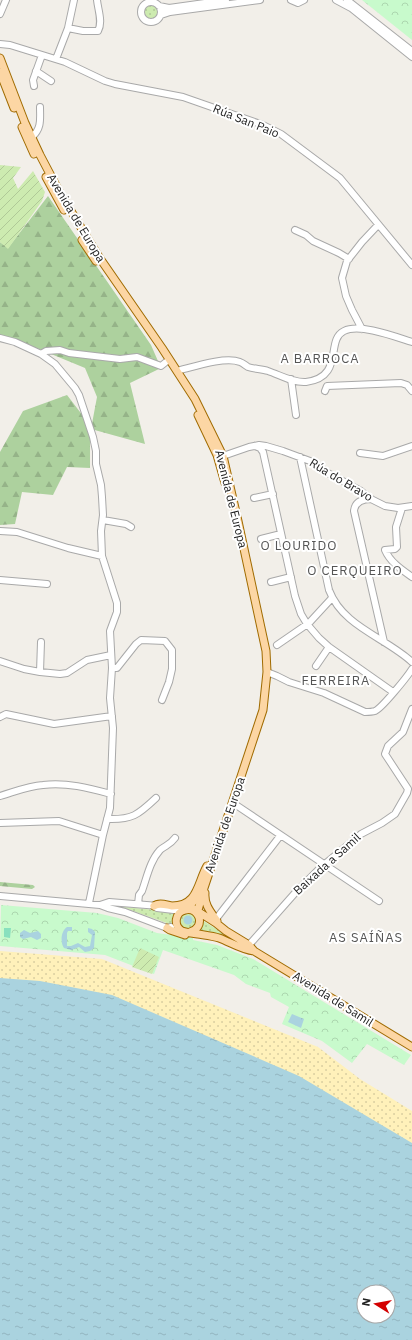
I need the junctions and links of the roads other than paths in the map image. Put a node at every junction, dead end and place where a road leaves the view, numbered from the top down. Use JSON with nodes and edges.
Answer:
{"nodes":[{"id":1,"x":6,"y":0,"type":"edge"},
{"id":2,"x":74,"y":0,"type":"edge"},
{"id":3,"x":97,"y":0,"type":"edge"},
{"id":4,"x":226,"y":0,"type":"edge"},
{"id":5,"x":260,"y":0,"type":"edge"},
{"id":6,"x":291,"y":0,"type":"edge"},
{"id":7,"x":304,"y":0,"type":"edge"},
{"id":8,"x":336,"y":0,"type":"edge"},
{"id":9,"x":347,"y":0,"type":"edge"},
{"id":10,"x":150,"y":1,"type":"edge"},
{"id":11,"x":159,"y":6,"type":"junction"},
{"id":12,"x":0,"y":14,"type":"edge"},
{"id":13,"x":161,"y":15,"type":"junction"},
{"id":14,"x":68,"y":28,"type":"junction"},
{"id":15,"x":0,"y":44,"type":"edge"},
{"id":16,"x":412,"y":51,"type":"edge"},
{"id":17,"x":42,"y":55,"type":"junction"},
{"id":18,"x":412,"y":57,"type":"edge"},
{"id":19,"x":0,"y":58,"type":"edge"},
{"id":20,"x":56,"y":59,"type":"junction"},
{"id":21,"x":36,"y":71,"type":"junction"},
{"id":22,"x":0,"y":72,"type":"edge"},
{"id":23,"x":50,"y":81,"type":"dead end"},
{"id":24,"x":34,"y":86,"type":"dead end"},
{"id":25,"x":40,"y":107,"type":"dead end"},
{"id":26,"x":32,"y":137,"type":"junction"},
{"id":27,"x":378,"y":225,"type":"junction"},
{"id":28,"x":295,"y":230,"type":"dead end"},
{"id":29,"x":349,"y":259,"type":"junction"},
{"id":30,"x":412,"y":264,"type":"edge"},
{"id":31,"x":362,"y":329,"type":"junction"},
{"id":32,"x":0,"y":338,"type":"edge"},
{"id":33,"x":412,"y":342,"type":"edge"},
{"id":34,"x":41,"y":354,"type":"junction"},
{"id":35,"x":166,"y":362,"type":"junction"},
{"id":36,"x":177,"y":371,"type":"junction"},
{"id":37,"x":291,"y":379,"type":"junction"},
{"id":38,"x":412,"y":390,"type":"edge"},
{"id":39,"x":325,"y":391,"type":"dead end"},
{"id":40,"x":296,"y":415,"type":"dead end"},
{"id":41,"x":255,"y":446,"type":"junction"},
{"id":42,"x":412,"y":446,"type":"edge"},
{"id":43,"x":270,"y":448,"type":"junction"},
{"id":44,"x":263,"y":452,"type":"junction"},
{"id":45,"x":360,"y":453,"type":"dead end"},
{"id":46,"x":222,"y":456,"type":"junction"},
{"id":47,"x":300,"y":457,"type":"junction"},
{"id":48,"x":361,"y":491,"type":"junction"},
{"id":49,"x":273,"y":494,"type":"junction"},
{"id":50,"x":254,"y":498,"type":"dead end"},
{"id":51,"x":371,"y":499,"type":"junction"},
{"id":52,"x":359,"y":501,"type":"junction"},
{"id":53,"x":412,"y":506,"type":"edge"},
{"id":54,"x":402,"y":508,"type":"junction"},
{"id":55,"x":103,"y":520,"type":"junction"},
{"id":56,"x":131,"y":527,"type":"dead end"},
{"id":57,"x":0,"y":531,"type":"edge"},
{"id":58,"x":281,"y":534,"type":"junction"},
{"id":59,"x":261,"y":539,"type":"dead end"},
{"id":60,"x":102,"y":556,"type":"junction"},
{"id":61,"x":291,"y":577,"type":"junction"},
{"id":62,"x":412,"y":577,"type":"edge"},
{"id":63,"x":0,"y":580,"type":"edge"},
{"id":64,"x":271,"y":582,"type":"dead end"},
{"id":65,"x":47,"y":584,"type":"dead end"},
{"id":66,"x":332,"y":598,"type":"junction"},
{"id":67,"x":307,"y":624,"type":"junction"},
{"id":68,"x":41,"y":642,"type":"dead end"},
{"id":69,"x":384,"y":642,"type":"junction"},
{"id":70,"x":277,"y":645,"type":"dead end"},
{"id":71,"x":329,"y":647,"type":"junction"},
{"id":72,"x":111,"y":655,"type":"junction"},
{"id":73,"x":0,"y":660,"type":"edge"},
{"id":74,"x":412,"y":662,"type":"edge"},
{"id":75,"x":316,"y":666,"type":"dead end"},
{"id":76,"x":112,"y":668,"type":"junction"},
{"id":77,"x":412,"y":669,"type":"edge"},
{"id":78,"x":40,"y":672,"type":"junction"},
{"id":79,"x":267,"y":672,"type":"junction"},
{"id":80,"x":409,"y":680,"type":"edge"},
{"id":81,"x":393,"y":692,"type":"junction"},
{"id":82,"x":162,"y":700,"type":"dead end"},
{"id":83,"x":412,"y":709,"type":"edge"},
{"id":84,"x":112,"y":716,"type":"junction"},
{"id":85,"x":0,"y":717,"type":"edge"},
{"id":86,"x":410,"y":791,"type":"edge"},
{"id":87,"x":111,"y":794,"type":"junction"},
{"id":88,"x":0,"y":796,"type":"edge"},
{"id":89,"x":156,"y":798,"type":"dead end"},
{"id":90,"x":233,"y":803,"type":"junction"},
{"id":91,"x":107,"y":819,"type":"junction"},
{"id":92,"x":0,"y":823,"type":"edge"},
{"id":93,"x":103,"y":835,"type":"junction"},
{"id":94,"x":280,"y":836,"type":"junction"},
{"id":95,"x":175,"y":838,"type":"dead end"},
{"id":96,"x":324,"y":865,"type":"junction"},
{"id":97,"x":209,"y":867,"type":"junction"},
{"id":98,"x":0,"y":896,"type":"edge"},
{"id":99,"x":379,"y":901,"type":"dead end"},
{"id":100,"x":89,"y":903,"type":"junction"},
{"id":101,"x":138,"y":904,"type":"junction"},
{"id":102,"x":100,"y":905,"type":"junction"},
{"id":103,"x":154,"y":906,"type":"junction"},
{"id":104,"x":186,"y":909,"type":"junction"},
{"id":105,"x":198,"y":914,"type":"junction"},
{"id":106,"x":216,"y":919,"type":"junction"},
{"id":107,"x":220,"y":927,"type":"junction"},
{"id":108,"x":167,"y":928,"type":"junction"},
{"id":109,"x":181,"y":930,"type":"junction"},
{"id":110,"x":190,"y":932,"type":"junction"},
{"id":111,"x":223,"y":940,"type":"junction"},
{"id":112,"x":252,"y":948,"type":"junction"},
{"id":113,"x":412,"y":1047,"type":"edge"}],
"edges":[{"from":1,"to":12,"type":"street"},
{"from":2,"to":14,"type":"street"},
{"from":3,"to":14,"type":"street"},
{"from":4,"to":11,"type":"street"},
{"from":5,"to":13,"type":"street"},
{"from":6,"to":7,"type":"street"},
{"from":8,"to":18,"type":"street"},
{"from":9,"to":16,"type":"street"},
{"from":10,"to":11,"type":"street"},
{"from":10,"to":13,"type":"street"},
{"from":11,"to":13,"type":"street"},
{"from":14,"to":20,"type":"street"},
{"from":15,"to":17,"type":"street","name":"Rúa San Paio"},
{"from":17,"to":20,"type":"street","name":"Rúa San Paio"},
{"from":17,"to":21,"type":"street"},
{"from":19,"to":26,"type":"main road","name":"Avenida de Europa"},
{"from":20,"to":27,"type":"street","name":"Rúa San Paio"},
{"from":21,"to":23,"type":"street"},
{"from":21,"to":24,"type":"street"},
{"from":22,"to":35,"type":"main road","name":"Avenida de Europa"},
{"from":25,"to":26,"type":"street"},
{"from":26,"to":36,"type":"main road","name":"Avenida de Europa"},
{"from":27,"to":29,"type":"street"},
{"from":27,"to":30,"type":"street","name":"Rúa San Paio"},
{"from":28,"to":29,"type":"street"},
{"from":29,"to":31,"type":"street"},
{"from":31,"to":33,"type":"street"},
{"from":31,"to":37,"type":"street"},
{"from":32,"to":34,"type":"street"},
{"from":34,"to":35,"type":"street"},
{"from":34,"to":55,"type":"street"},
{"from":35,"to":97,"type":"main road","name":"Avenida de Europa"},
{"from":36,"to":37,"type":"street"},
{"from":36,"to":46,"type":"main road","name":"Avenida de Europa"},
{"from":37,"to":40,"type":"street"},
{"from":38,"to":39,"type":"street"},
{"from":41,"to":43,"type":"street","name":"Rúa do Bravo"},
{"from":41,"to":44,"type":"street"},
{"from":41,"to":46,"type":"street","name":"Rúa do Bravo"},
{"from":42,"to":45,"type":"street"},
{"from":43,"to":44,"type":"street"},
{"from":43,"to":47,"type":"street","name":"Rúa do Bravo"},
{"from":44,"to":49,"type":"street"},
{"from":46,"to":79,"type":"main road","name":"Avenida de Europa"},
{"from":47,"to":48,"type":"street","name":"Rúa do Bravo"},
{"from":47,"to":66,"type":"street"},
{"from":48,"to":51,"type":"street","name":"Rúa do Bravo"},
{"from":48,"to":52,"type":"street"},
{"from":49,"to":50,"type":"street"},
{"from":49,"to":58,"type":"street"},
{"from":51,"to":52,"type":"street"},
{"from":51,"to":54,"type":"street","name":"Rúa do Bravo"},
{"from":52,"to":69,"type":"street"},
{"from":53,"to":54,"type":"street","name":"Rúa do Bravo"},
{"from":54,"to":62,"type":"street"},
{"from":55,"to":56,"type":"street"},
{"from":55,"to":60,"type":"street"},
{"from":57,"to":60,"type":"street"},
{"from":58,"to":59,"type":"street"},
{"from":58,"to":61,"type":"street"},
{"from":60,"to":72,"type":"street"},
{"from":61,"to":64,"type":"street"},
{"from":61,"to":67,"type":"street"},
{"from":63,"to":65,"type":"street"},
{"from":66,"to":67,"type":"street"},
{"from":66,"to":69,"type":"street"},
{"from":67,"to":70,"type":"street"},
{"from":67,"to":71,"type":"street"},
{"from":68,"to":78,"type":"street"},
{"from":69,"to":74,"type":"street"},
{"from":71,"to":75,"type":"street"},
{"from":71,"to":81,"type":"street"},
{"from":72,"to":76,"type":"street"},
{"from":72,"to":78,"type":"street"},
{"from":73,"to":78,"type":"street"},
{"from":76,"to":82,"type":"street"},
{"from":76,"to":84,"type":"street"},
{"from":77,"to":80,"type":"street"},
{"from":79,"to":81,"type":"street"},
{"from":79,"to":90,"type":"main road","name":"Avenida de Europa"},
{"from":80,"to":81,"type":"street"},
{"from":83,"to":86,"type":"street","name":"Baixada a Samil"},
{"from":84,"to":85,"type":"street"},
{"from":84,"to":87,"type":"street"},
{"from":86,"to":96,"type":"street","name":"Baixada a Samil"},
{"from":87,"to":88,"type":"street"},
{"from":87,"to":91,"type":"street"},
{"from":89,"to":91,"type":"street"},
{"from":90,"to":94,"type":"street"},
{"from":90,"to":97,"type":"main road","name":"Avenida de Europa"},
{"from":91,"to":93,"type":"street"},
{"from":92,"to":93,"type":"street"},
{"from":93,"to":100,"type":"street"},
{"from":94,"to":96,"type":"street"},
{"from":94,"to":106,"type":"street"},
{"from":95,"to":101,"type":"street"},
{"from":96,"to":99,"type":"street"},
{"from":96,"to":112,"type":"street","name":"Baixada a Samil"},
{"from":97,"to":103,"type":"main road"},
{"from":97,"to":104,"type":"main road","name":"Avenida de Europa"},
{"from":97,"to":105,"type":"main road","name":"Avenida de Europa"},
{"from":97,"to":106,"type":"main road"},
{"from":98,"to":100,"type":"street","name":"Avenida de Samil"},
{"from":100,"to":102,"type":"street","name":"Avenida de Samil"},
{"from":101,"to":102,"type":"street","name":"Avenida de Samil"},
{"from":101,"to":103,"type":"street","name":"Avenida de Samil"},
{"from":102,"to":108,"type":"street","name":"Avenida de Samil"},
{"from":103,"to":104,"type":"street","name":"Avenida de Samil"},
{"from":104,"to":105,"type":"main road","name":"Avenida de Samil"},
{"from":104,"to":109,"type":"main road"},
{"from":105,"to":107,"type":"main road","name":"Avenida de Samil"},
{"from":105,"to":110,"type":"main road"},
{"from":106,"to":107,"type":"main road"},
{"from":107,"to":112,"type":"main road","name":"Avenida de Samil"},
{"from":108,"to":109,"type":"street","name":"Avenida de Samil"},
{"from":108,"to":111,"type":"main road","name":"Avenida de Samil"},
{"from":109,"to":110,"type":"main road"},
{"from":110,"to":111,"type":"main road","name":"Avenida de Samil"},
{"from":111,"to":112,"type":"main road","name":"Avenida de Samil"},
{"from":112,"to":113,"type":"main road","name":"Avenida de Samil"}]}
